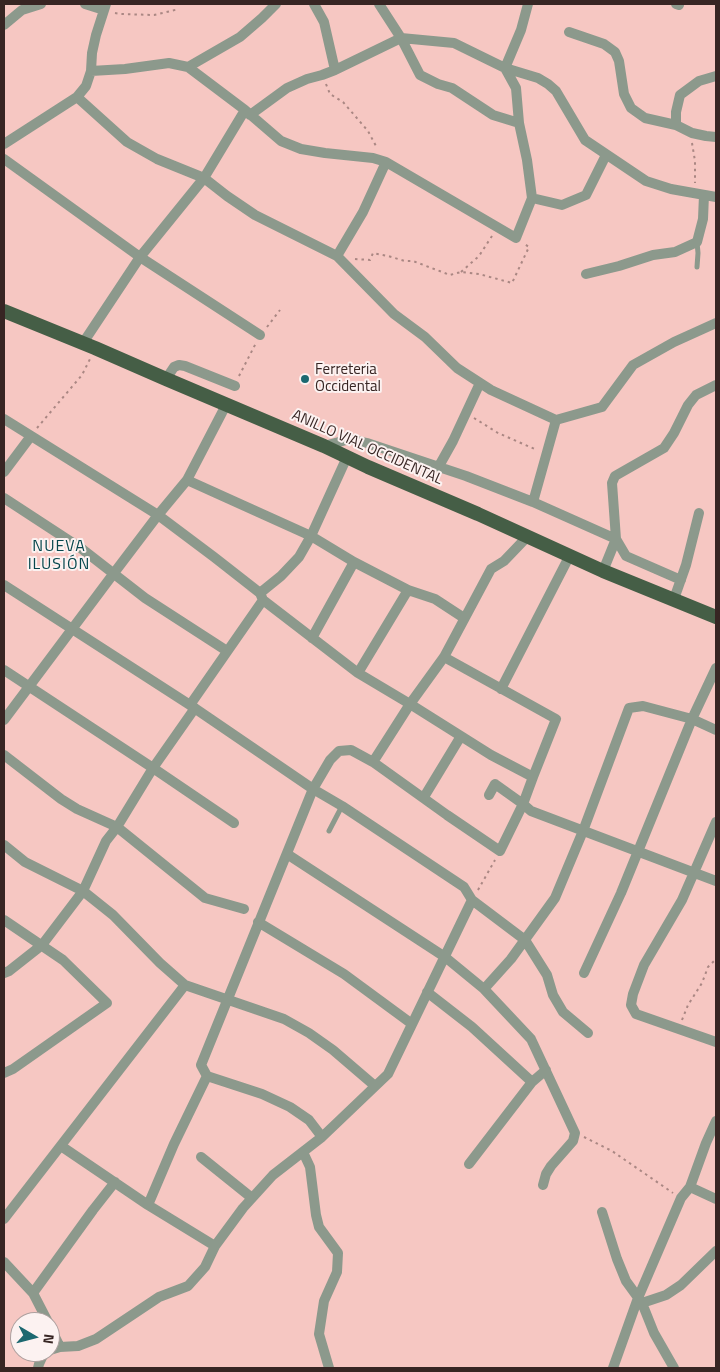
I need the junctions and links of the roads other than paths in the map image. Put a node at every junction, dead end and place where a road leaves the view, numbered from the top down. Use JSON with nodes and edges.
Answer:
{"nodes":[{"id":1,"x":41,"y":4,"type":"edge"},
{"id":2,"x":85,"y":4,"type":"edge"},
{"id":3,"x":276,"y":4,"type":"edge"},
{"id":4,"x":314,"y":4,"type":"edge"},
{"id":5,"x":379,"y":4,"type":"edge"},
{"id":6,"x":528,"y":4,"type":"edge"},
{"id":7,"x":105,"y":7,"type":"edge"},
{"id":8,"x":4,"y":25,"type":"edge"},
{"id":9,"x":569,"y":32,"type":"dead end"},
{"id":10,"x":401,"y":38,"type":"junction"},
{"id":11,"x":188,"y":67,"type":"junction"},
{"id":12,"x":505,"y":68,"type":"junction"},
{"id":13,"x":335,"y":70,"type":"junction"},
{"id":14,"x":91,"y":71,"type":"junction"},
{"id":15,"x":716,"y":76,"type":"edge"},
{"id":16,"x":77,"y":97,"type":"junction"},
{"id":17,"x":247,"y":112,"type":"junction"},
{"id":18,"x":519,"y":123,"type":"junction"},
{"id":19,"x":676,"y":125,"type":"junction"},
{"id":20,"x":716,"y":137,"type":"edge"},
{"id":21,"x":4,"y":144,"type":"edge"},
{"id":22,"x":606,"y":155,"type":"junction"},
{"id":23,"x":4,"y":159,"type":"edge"},
{"id":24,"x":386,"y":162,"type":"junction"},
{"id":25,"x":204,"y":178,"type":"junction"},
{"id":26,"x":699,"y":195,"type":"junction"},
{"id":27,"x":716,"y":197,"type":"edge"},
{"id":28,"x":532,"y":198,"type":"junction"},
{"id":29,"x":697,"y":242,"type":"junction"},
{"id":30,"x":140,"y":257,"type":"junction"},
{"id":31,"x":340,"y":258,"type":"junction"},
{"id":32,"x":697,"y":267,"type":"dead end"},
{"id":33,"x":586,"y":274,"type":"dead end"},
{"id":34,"x":4,"y":311,"type":"edge"},
{"id":35,"x":716,"y":323,"type":"edge"},
{"id":36,"x":260,"y":335,"type":"road end"},
{"id":37,"x":89,"y":345,"type":"junction"},
{"id":38,"x":166,"y":379,"type":"junction"},
{"id":39,"x":480,"y":383,"type":"junction"},
{"id":40,"x":716,"y":384,"type":"edge"},
{"id":41,"x":235,"y":386,"type":"road end"},
{"id":42,"x":226,"y":405,"type":"junction"},
{"id":43,"x":4,"y":419,"type":"edge"},
{"id":44,"x":556,"y":420,"type":"junction"},
{"id":45,"x":31,"y":436,"type":"junction"},
{"id":46,"x":324,"y":446,"type":"junction"},
{"id":47,"x":346,"y":457,"type":"junction"},
{"id":48,"x":439,"y":466,"type":"junction"},
{"id":49,"x":4,"y":472,"type":"edge"},
{"id":50,"x":187,"y":480,"type":"junction"},
{"id":51,"x":4,"y":498,"type":"edge"},
{"id":52,"x":533,"y":502,"type":"junction"},
{"id":53,"x":699,"y":513,"type":"dead end"},
{"id":54,"x":158,"y":515,"type":"junction"},
{"id":55,"x":311,"y":536,"type":"junction"},
{"id":56,"x":527,"y":536,"type":"junction"},
{"id":57,"x":616,"y":539,"type":"junction"},
{"id":58,"x":570,"y":556,"type":"junction"},
{"id":59,"x":354,"y":562,"type":"junction"},
{"id":60,"x":603,"y":570,"type":"junction"},
{"id":61,"x":114,"y":573,"type":"junction"},
{"id":62,"x":681,"y":580,"type":"junction"},
{"id":63,"x":4,"y":585,"type":"edge"},
{"id":64,"x":408,"y":590,"type":"junction"},
{"id":65,"x":261,"y":596,"type":"junction"},
{"id":66,"x":674,"y":600,"type":"junction"},
{"id":67,"x":716,"y":617,"type":"edge"},
{"id":68,"x":464,"y":618,"type":"junction"},
{"id":69,"x":72,"y":629,"type":"junction"},
{"id":70,"x":312,"y":638,"type":"junction"},
{"id":71,"x":227,"y":652,"type":"junction"},
{"id":72,"x":444,"y":658,"type":"junction"},
{"id":73,"x":716,"y":668,"type":"edge"},
{"id":74,"x":4,"y":670,"type":"edge"},
{"id":75,"x":358,"y":673,"type":"junction"},
{"id":76,"x":28,"y":687,"type":"junction"},
{"id":77,"x":501,"y":689,"type":"junction"},
{"id":78,"x":410,"y":704,"type":"junction"},
{"id":79,"x":193,"y":707,"type":"junction"},
{"id":80,"x":692,"y":719,"type":"junction"},
{"id":81,"x":4,"y":720,"type":"edge"},
{"id":82,"x":716,"y":730,"type":"edge"},
{"id":83,"x":461,"y":736,"type":"junction"},
{"id":84,"x":4,"y":755,"type":"edge"},
{"id":85,"x":374,"y":762,"type":"junction"},
{"id":86,"x":153,"y":768,"type":"junction"},
{"id":87,"x":533,"y":777,"type":"junction"},
{"id":88,"x":313,"y":789,"type":"junction"},
{"id":89,"x":488,"y":795,"type":"dead end"},
{"id":90,"x":424,"y":798,"type":"junction"},
{"id":91,"x":523,"y":804,"type":"junction"},
{"id":92,"x":342,"y":806,"type":"junction"},
{"id":93,"x":716,"y":822,"type":"edge"},
{"id":94,"x":234,"y":823,"type":"dead end"},
{"id":95,"x":117,"y":827,"type":"junction"},
{"id":96,"x":329,"y":831,"type":"dead end"},
{"id":97,"x":583,"y":831,"type":"junction"},
{"id":98,"x":4,"y":845,"type":"edge"},
{"id":99,"x":637,"y":852,"type":"junction"},
{"id":100,"x":288,"y":854,"type":"junction"},
{"id":101,"x":694,"y":874,"type":"junction"},
{"id":102,"x":716,"y":881,"type":"edge"},
{"id":103,"x":83,"y":891,"type":"junction"},
{"id":104,"x":472,"y":900,"type":"junction"},
{"id":105,"x":244,"y":909,"type":"dead end"},
{"id":106,"x":4,"y":920,"type":"edge"},
{"id":107,"x":258,"y":922,"type":"junction"},
{"id":108,"x":525,"y":940,"type":"junction"},
{"id":109,"x":42,"y":945,"type":"junction"},
{"id":110,"x":445,"y":957,"type":"junction"},
{"id":111,"x":4,"y":973,"type":"edge"},
{"id":112,"x":584,"y":973,"type":"dead end"},
{"id":113,"x":186,"y":985,"type":"junction"},
{"id":114,"x":484,"y":989,"type":"junction"},
{"id":115,"x":427,"y":992,"type":"junction"},
{"id":116,"x":228,"y":999,"type":"junction"},
{"id":117,"x":412,"y":1024,"type":"junction"},
{"id":118,"x":588,"y":1033,"type":"dead end"},
{"id":119,"x":716,"y":1042,"type":"edge"},
{"id":120,"x":546,"y":1070,"type":"junction"},
{"id":121,"x":4,"y":1073,"type":"edge"},
{"id":122,"x":207,"y":1076,"type":"junction"},
{"id":123,"x":532,"y":1082,"type":"junction"},
{"id":124,"x":375,"y":1086,"type":"junction"},
{"id":125,"x":716,"y":1121,"type":"edge"},
{"id":126,"x":322,"y":1137,"type":"junction"},
{"id":127,"x":61,"y":1146,"type":"junction"},
{"id":128,"x":303,"y":1152,"type":"junction"},
{"id":129,"x":201,"y":1157,"type":"dead end"},
{"id":130,"x":469,"y":1164,"type":"dead end"},
{"id":131,"x":115,"y":1182,"type":"junction"},
{"id":132,"x":543,"y":1185,"type":"dead end"},
{"id":133,"x":690,"y":1187,"type":"junction"},
{"id":134,"x":252,"y":1198,"type":"junction"},
{"id":135,"x":716,"y":1200,"type":"edge"},
{"id":136,"x":148,"y":1205,"type":"junction"},
{"id":137,"x":602,"y":1212,"type":"dead end"},
{"id":138,"x":4,"y":1219,"type":"edge"},
{"id":139,"x":215,"y":1246,"type":"junction"},
{"id":140,"x":716,"y":1251,"type":"edge"},
{"id":141,"x":4,"y":1262,"type":"edge"},
{"id":142,"x":34,"y":1293,"type":"junction"},
{"id":143,"x":640,"y":1301,"type":"junction"},
{"id":144,"x":43,"y":1312,"type":"edge"},
{"id":145,"x":60,"y":1348,"type":"edge"},
{"id":146,"x":329,"y":1368,"type":"edge"},
{"id":147,"x":612,"y":1368,"type":"edge"},
{"id":148,"x":674,"y":1368,"type":"edge"}],
"edges":[{"from":1,"to":8,"type":"street"},
{"from":2,"to":7,"type":"street"},
{"from":3,"to":11,"type":"street"},
{"from":4,"to":13,"type":"street"},
{"from":5,"to":10,"type":"street"},
{"from":6,"to":12,"type":"street"},
{"from":7,"to":14,"type":"street"},
{"from":9,"to":19,"type":"street"},
{"from":10,"to":12,"type":"street"},
{"from":10,"to":13,"type":"street"},
{"from":10,"to":18,"type":"street"},
{"from":11,"to":14,"type":"street"},
{"from":11,"to":17,"type":"street"},
{"from":12,"to":18,"type":"street"},
{"from":12,"to":22,"type":"street"},
{"from":13,"to":17,"type":"street"},
{"from":14,"to":16,"type":"street"},
{"from":15,"to":19,"type":"street"},
{"from":16,"to":21,"type":"street"},
{"from":16,"to":25,"type":"street"},
{"from":17,"to":24,"type":"street"},
{"from":17,"to":25,"type":"street"},
{"from":18,"to":28,"type":"street"},
{"from":19,"to":20,"type":"street"},
{"from":22,"to":26,"type":"street"},
{"from":22,"to":28,"type":"street"},
{"from":23,"to":30,"type":"street"},
{"from":24,"to":28,"type":"street"},
{"from":24,"to":31,"type":"street"},
{"from":25,"to":30,"type":"street"},
{"from":25,"to":31,"type":"street"},
{"from":26,"to":27,"type":"street"},
{"from":26,"to":29,"type":"street"},
{"from":29,"to":32,"type":"lane"},
{"from":29,"to":33,"type":"street"},
{"from":30,"to":36,"type":"street"},
{"from":30,"to":37,"type":"street"},
{"from":31,"to":39,"type":"street"},
{"from":34,"to":37,"type":"highway","name":"ANILLO VIAL OCCIDENTAL"},
{"from":35,"to":44,"type":"street"},
{"from":37,"to":38,"type":"highway","name":"ANILLO VIAL OCCIDENTAL"},
{"from":38,"to":41,"type":"street"},
{"from":38,"to":42,"type":"highway","name":"ANILLO VIAL OCCIDENTAL"},
{"from":39,"to":44,"type":"street"},
{"from":39,"to":48,"type":"street"},
{"from":40,"to":57,"type":"street"},
{"from":42,"to":46,"type":"highway","name":"ANILLO VIAL OCCIDENTAL"},
{"from":42,"to":50,"type":"street"},
{"from":43,"to":45,"type":"street"},
{"from":44,"to":52,"type":"street"},
{"from":45,"to":49,"type":"street"},
{"from":45,"to":54,"type":"street"},
{"from":46,"to":47,"type":"highway","name":"ANILLO VIAL OCCIDENTAL"},
{"from":46,"to":48,"type":"street"},
{"from":47,"to":55,"type":"street"},
{"from":47,"to":56,"type":"highway","name":"ANILLO VIAL OCCIDENTAL"},
{"from":48,"to":52,"type":"street"},
{"from":50,"to":54,"type":"street"},
{"from":50,"to":55,"type":"street"},
{"from":51,"to":61,"type":"street"},
{"from":52,"to":57,"type":"street"},
{"from":53,"to":62,"type":"street"},
{"from":54,"to":61,"type":"street"},
{"from":54,"to":65,"type":"street"},
{"from":55,"to":59,"type":"street"},
{"from":55,"to":65,"type":"street"},
{"from":56,"to":58,"type":"highway","name":"ANILLO VIAL OCCIDENTAL"},
{"from":56,"to":68,"type":"street"},
{"from":57,"to":60,"type":"street"},
{"from":57,"to":62,"type":"street"},
{"from":58,"to":60,"type":"highway","name":"ANILLO VIAL OCCIDENTAL"},
{"from":58,"to":77,"type":"street"},
{"from":59,"to":64,"type":"street"},
{"from":59,"to":70,"type":"street"},
{"from":60,"to":66,"type":"highway","name":"ANILLO VIAL OCCIDENTAL"},
{"from":61,"to":69,"type":"street"},
{"from":61,"to":71,"type":"street"},
{"from":62,"to":66,"type":"street"},
{"from":63,"to":69,"type":"street"},
{"from":64,"to":68,"type":"street"},
{"from":64,"to":75,"type":"street"},
{"from":65,"to":70,"type":"street"},
{"from":65,"to":71,"type":"street"},
{"from":66,"to":67,"type":"highway","name":"ANILLO VIAL OCCIDENTAL"},
{"from":68,"to":72,"type":"street"},
{"from":69,"to":76,"type":"street"},
{"from":69,"to":79,"type":"street"},
{"from":70,"to":75,"type":"street"},
{"from":71,"to":79,"type":"street"},
{"from":72,"to":77,"type":"street"},
{"from":72,"to":78,"type":"street"},
{"from":73,"to":80,"type":"street"},
{"from":74,"to":76,"type":"street"},
{"from":75,"to":78,"type":"street"},
{"from":76,"to":81,"type":"street"},
{"from":76,"to":86,"type":"street"},
{"from":77,"to":87,"type":"street"},
{"from":78,"to":83,"type":"street"},
{"from":78,"to":85,"type":"street"},
{"from":79,"to":86,"type":"street"},
{"from":79,"to":88,"type":"street"},
{"from":80,"to":82,"type":"street"},
{"from":80,"to":97,"type":"street"},
{"from":80,"to":99,"type":"street"},
{"from":83,"to":87,"type":"street"},
{"from":83,"to":90,"type":"street"},
{"from":84,"to":95,"type":"street"},
{"from":85,"to":88,"type":"street"},
{"from":85,"to":90,"type":"street"},
{"from":86,"to":94,"type":"street"},
{"from":86,"to":95,"type":"street"},
{"from":87,"to":91,"type":"street"},
{"from":88,"to":92,"type":"street"},
{"from":88,"to":100,"type":"street"},
{"from":89,"to":91,"type":"street"},
{"from":90,"to":91,"type":"street"},
{"from":91,"to":97,"type":"street"},
{"from":92,"to":96,"type":"lane"},
{"from":92,"to":104,"type":"street"},
{"from":93,"to":101,"type":"street"},
{"from":95,"to":103,"type":"street"},
{"from":95,"to":105,"type":"street"},
{"from":97,"to":99,"type":"street"},
{"from":97,"to":108,"type":"street"},
{"from":98,"to":103,"type":"street"},
{"from":99,"to":101,"type":"street"},
{"from":99,"to":112,"type":"street"},
{"from":100,"to":107,"type":"street"},
{"from":100,"to":110,"type":"street"},
{"from":101,"to":102,"type":"street"},
{"from":101,"to":119,"type":"street"},
{"from":103,"to":109,"type":"street"},
{"from":103,"to":113,"type":"street"},
{"from":104,"to":108,"type":"street"},
{"from":104,"to":110,"type":"street"},
{"from":106,"to":109,"type":"street"},
{"from":107,"to":116,"type":"street"},
{"from":107,"to":117,"type":"street"},
{"from":108,"to":114,"type":"street"},
{"from":108,"to":118,"type":"street"},
{"from":109,"to":111,"type":"street"},
{"from":109,"to":121,"type":"street"},
{"from":110,"to":114,"type":"street"},
{"from":110,"to":115,"type":"street"},
{"from":113,"to":116,"type":"street"},
{"from":113,"to":127,"type":"street"},
{"from":114,"to":120,"type":"street"},
{"from":115,"to":117,"type":"street"},
{"from":115,"to":123,"type":"street"},
{"from":116,"to":122,"type":"street"},
{"from":116,"to":124,"type":"street"},
{"from":117,"to":124,"type":"street"},
{"from":120,"to":123,"type":"street"},
{"from":120,"to":132,"type":"street"},
{"from":122,"to":126,"type":"street"},
{"from":122,"to":136,"type":"street"},
{"from":123,"to":130,"type":"street"},
{"from":124,"to":126,"type":"street"},
{"from":125,"to":133,"type":"street"},
{"from":126,"to":128,"type":"street"},
{"from":127,"to":131,"type":"street"},
{"from":127,"to":138,"type":"street"},
{"from":128,"to":134,"type":"street"},
{"from":128,"to":146,"type":"street"},
{"from":129,"to":134,"type":"street"},
{"from":131,"to":136,"type":"street"},
{"from":131,"to":142,"type":"street"},
{"from":133,"to":135,"type":"street"},
{"from":133,"to":143,"type":"street"},
{"from":134,"to":139,"type":"street"},
{"from":136,"to":139,"type":"street"},
{"from":137,"to":143,"type":"street"},
{"from":139,"to":145,"type":"street"},
{"from":140,"to":143,"type":"street"},
{"from":141,"to":142,"type":"street"},
{"from":142,"to":144,"type":"street"},
{"from":143,"to":147,"type":"street"},
{"from":143,"to":148,"type":"street"}]}
